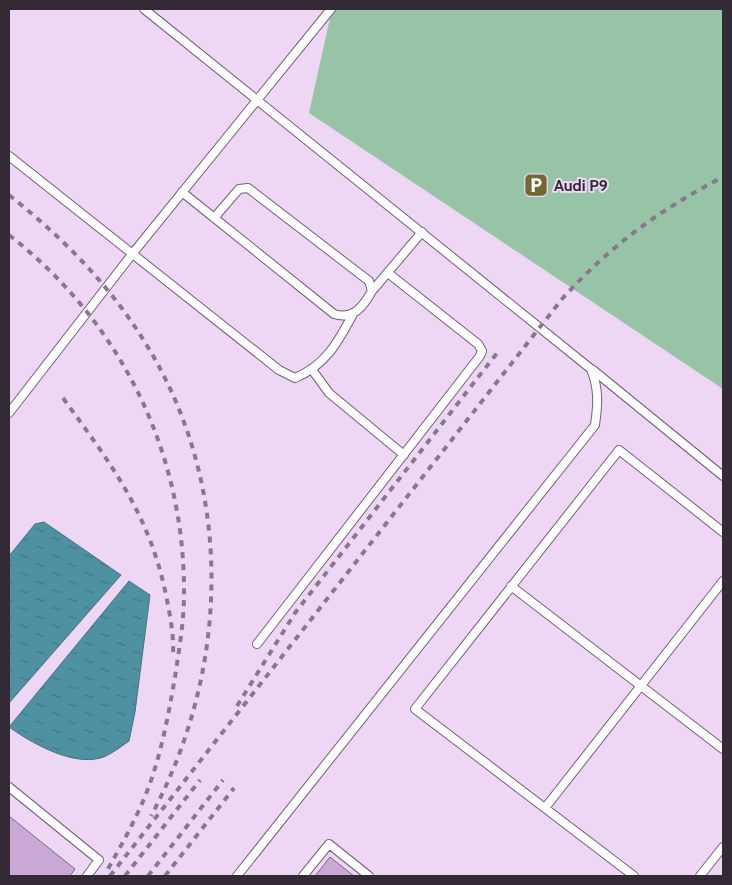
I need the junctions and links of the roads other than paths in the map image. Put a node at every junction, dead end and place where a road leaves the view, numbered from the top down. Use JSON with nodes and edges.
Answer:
{"nodes":[{"id":1,"x":144,"y":9,"type":"edge"},
{"id":2,"x":331,"y":9,"type":"edge"},
{"id":3,"x":258,"y":100,"type":"junction"},
{"id":4,"x":9,"y":156,"type":"edge"},
{"id":5,"x":182,"y":192,"type":"junction"},
{"id":6,"x":214,"y":218,"type":"junction"},
{"id":7,"x":422,"y":232,"type":"junction"},
{"id":8,"x":133,"y":253,"type":"junction"},
{"id":9,"x":388,"y":273,"type":"junction"},
{"id":10,"x":372,"y":292,"type":"junction"},
{"id":11,"x":353,"y":314,"type":"junction"},
{"id":12,"x":591,"y":369,"type":"junction"},
{"id":13,"x":312,"y":371,"type":"junction"},
{"id":14,"x":9,"y":413,"type":"edge"},
{"id":15,"x":404,"y":455,"type":"junction"},
{"id":16,"x":723,"y":476,"type":"edge"},
{"id":17,"x":723,"y":532,"type":"edge"},
{"id":18,"x":723,"y":581,"type":"edge"},
{"id":19,"x":511,"y":586,"type":"junction"},
{"id":20,"x":257,"y":644,"type":"dead end"},
{"id":21,"x":640,"y":686,"type":"junction"},
{"id":22,"x":723,"y":750,"type":"edge"},
{"id":23,"x":9,"y":786,"type":"edge"},
{"id":24,"x":545,"y":808,"type":"junction"},
{"id":25,"x":723,"y":847,"type":"edge"},
{"id":26,"x":87,"y":876,"type":"edge"},
{"id":27,"x":237,"y":876,"type":"edge"},
{"id":28,"x":304,"y":876,"type":"edge"},
{"id":29,"x":369,"y":876,"type":"edge"},
{"id":30,"x":634,"y":876,"type":"edge"},
{"id":31,"x":700,"y":876,"type":"edge"}],
"edges":[{"from":1,"to":3,"type":"lane"},
{"from":2,"to":3,"type":"lane"},
{"from":3,"to":5,"type":"lane"},
{"from":3,"to":7,"type":"lane"},
{"from":4,"to":8,"type":"lane"},
{"from":5,"to":6,"type":"lane"},
{"from":5,"to":8,"type":"lane"},
{"from":6,"to":10,"type":"lane"},
{"from":6,"to":11,"type":"lane"},
{"from":7,"to":9,"type":"lane"},
{"from":7,"to":12,"type":"lane"},
{"from":8,"to":13,"type":"lane"},
{"from":8,"to":14,"type":"lane"},
{"from":9,"to":10,"type":"lane"},
{"from":9,"to":15,"type":"lane"},
{"from":10,"to":11,"type":"lane"},
{"from":11,"to":13,"type":"lane"},
{"from":12,"to":16,"type":"lane"},
{"from":12,"to":27,"type":"lane"},
{"from":13,"to":15,"type":"lane"},
{"from":15,"to":20,"type":"lane"},
{"from":17,"to":19,"type":"lane"},
{"from":18,"to":21,"type":"lane"},
{"from":19,"to":21,"type":"lane"},
{"from":19,"to":24,"type":"lane"},
{"from":21,"to":22,"type":"lane"},
{"from":21,"to":24,"type":"lane"},
{"from":23,"to":26,"type":"lane"},
{"from":24,"to":30,"type":"lane"},
{"from":25,"to":31,"type":"lane"},
{"from":28,"to":29,"type":"lane"}]}
